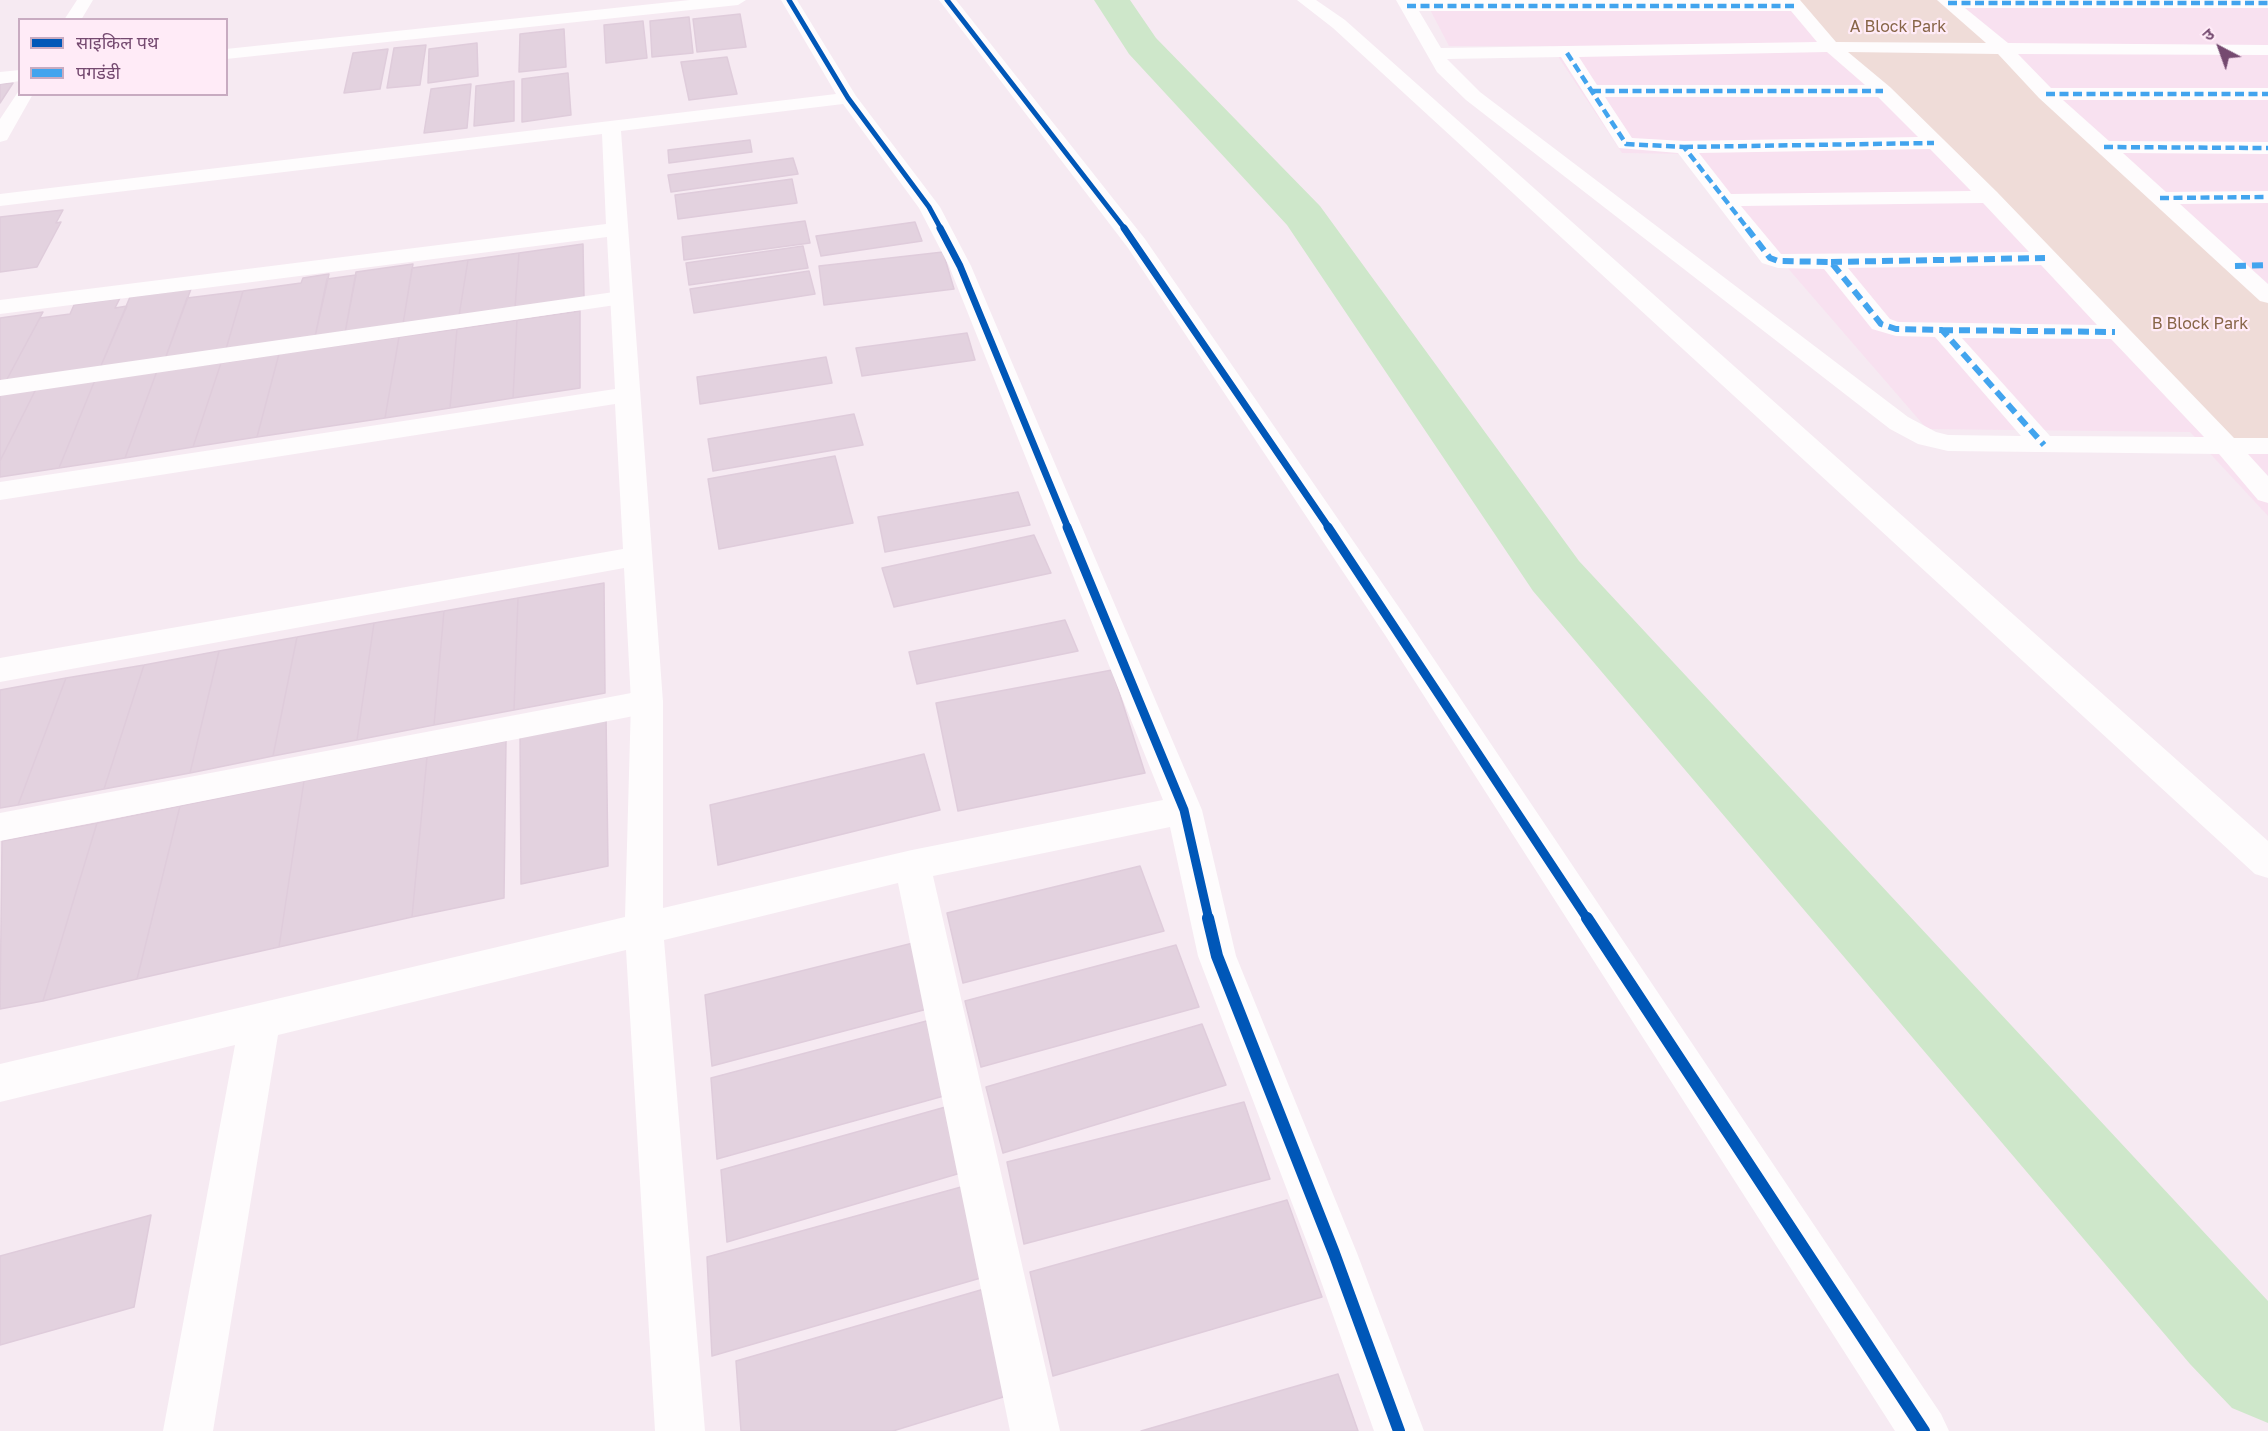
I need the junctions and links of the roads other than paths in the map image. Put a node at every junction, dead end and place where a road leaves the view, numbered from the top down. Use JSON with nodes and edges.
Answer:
{"nodes":[{"id":1,"x":85,"y":0,"type":"edge"},
{"id":2,"x":738,"y":0,"type":"edge"},
{"id":3,"x":789,"y":0,"type":"edge"},
{"id":4,"x":947,"y":0,"type":"edge"},
{"id":5,"x":1305,"y":0,"type":"edge"},
{"id":6,"x":1947,"y":1,"type":"edge"},
{"id":7,"x":1405,"y":3,"type":"edge"},
{"id":8,"x":1794,"y":3,"type":"edge"},
{"id":9,"x":2268,"y":3,"type":"edge"},
{"id":10,"x":73,"y":18,"type":"edge"},
{"id":11,"x":1831,"y":47,"type":"junction"},
{"id":12,"x":2003,"y":48,"type":"junction"},
{"id":13,"x":2268,"y":50,"type":"edge"},
{"id":14,"x":1567,"y":53,"type":"junction"},
{"id":15,"x":228,"y":54,"type":"edge"},
{"id":16,"x":1435,"y":54,"type":"junction"},
{"id":17,"x":18,"y":75,"type":"edge"},
{"id":18,"x":0,"y":78,"type":"edge"},
{"id":19,"x":1592,"y":91,"type":"junction"},
{"id":20,"x":1883,"y":91,"type":"junction"},
{"id":21,"x":2046,"y":94,"type":"junction"},
{"id":22,"x":2268,"y":94,"type":"edge"},
{"id":23,"x":23,"y":96,"type":"edge"},
{"id":24,"x":848,"y":98,"type":"junction"},
{"id":25,"x":611,"y":126,"type":"junction"},
{"id":26,"x":2,"y":131,"type":"edge"},
{"id":27,"x":1934,"y":143,"type":"junction"},
{"id":28,"x":1684,"y":147,"type":"junction"},
{"id":29,"x":2104,"y":147,"type":"junction"},
{"id":30,"x":2268,"y":148,"type":"edge"},
{"id":31,"x":1989,"y":197,"type":"junction"},
{"id":32,"x":2268,"y":197,"type":"edge"},
{"id":33,"x":2160,"y":198,"type":"junction"},
{"id":34,"x":0,"y":200,"type":"edge"},
{"id":35,"x":1726,"y":200,"type":"junction"},
{"id":36,"x":617,"y":229,"type":"junction"},
{"id":37,"x":2045,"y":258,"type":"junction"},
{"id":38,"x":1831,"y":262,"type":"junction"},
{"id":39,"x":2268,"y":265,"type":"edge"},
{"id":40,"x":2235,"y":266,"type":"junction"},
{"id":41,"x":2268,"y":296,"type":"edge"},
{"id":42,"x":621,"y":298,"type":"junction"},
{"id":43,"x":0,"y":307,"type":"edge"},
{"id":44,"x":1942,"y":330,"type":"junction"},
{"id":45,"x":2115,"y":332,"type":"junction"},
{"id":46,"x":0,"y":388,"type":"edge"},
{"id":47,"x":626,"y":395,"type":"junction"},
{"id":48,"x":2044,"y":445,"type":"junction"},
{"id":49,"x":2227,"y":446,"type":"junction"},
{"id":50,"x":2268,"y":446,"type":"edge"},
{"id":51,"x":0,"y":491,"type":"edge"},
{"id":52,"x":2268,"y":494,"type":"edge"},
{"id":53,"x":638,"y":556,"type":"junction"},
{"id":54,"x":0,"y":670,"type":"edge"},
{"id":55,"x":647,"y":702,"type":"junction"},
{"id":56,"x":1184,"y":810,"type":"junction"},
{"id":57,"x":0,"y":827,"type":"edge"},
{"id":58,"x":2268,"y":863,"type":"edge"},
{"id":59,"x":912,"y":865,"type":"junction"},
{"id":60,"x":644,"y":927,"type":"junction"},
{"id":61,"x":260,"y":1020,"type":"junction"},
{"id":62,"x":0,"y":1083,"type":"edge"},
{"id":63,"x":188,"y":1431,"type":"edge"},
{"id":64,"x":680,"y":1431,"type":"edge"},
{"id":65,"x":1035,"y":1431,"type":"edge"},
{"id":66,"x":1400,"y":1431,"type":"edge"},
{"id":67,"x":1924,"y":1431,"type":"edge"}],
"edges":[{"from":1,"to":10,"type":"street"},
{"from":2,"to":15,"type":"street"},
{"from":3,"to":24,"type":"street"},
{"from":4,"to":67,"type":"street"},
{"from":5,"to":58,"type":"street"},
{"from":6,"to":9,"type":"street"},
{"from":6,"to":12,"type":"street"},
{"from":7,"to":8,"type":"street"},
{"from":7,"to":16,"type":"street"},
{"from":8,"to":11,"type":"street"},
{"from":11,"to":12,"type":"street"},
{"from":11,"to":14,"type":"street"},
{"from":11,"to":20,"type":"street"},
{"from":12,"to":13,"type":"street"},
{"from":12,"to":21,"type":"street"},
{"from":14,"to":16,"type":"street"},
{"from":14,"to":19,"type":"street"},
{"from":16,"to":48,"type":"street"},
{"from":17,"to":18,"type":"street"},
{"from":19,"to":20,"type":"street"},
{"from":19,"to":28,"type":"street"},
{"from":20,"to":27,"type":"street"},
{"from":21,"to":22,"type":"street"},
{"from":21,"to":29,"type":"street"},
{"from":23,"to":26,"type":"street"},
{"from":24,"to":25,"type":"street"},
{"from":24,"to":56,"type":"street"},
{"from":25,"to":34,"type":"street"},
{"from":25,"to":36,"type":"street"},
{"from":27,"to":28,"type":"street"},
{"from":27,"to":31,"type":"street"},
{"from":28,"to":35,"type":"street"},
{"from":29,"to":30,"type":"street"},
{"from":29,"to":33,"type":"street"},
{"from":31,"to":35,"type":"street"},
{"from":31,"to":37,"type":"street"},
{"from":32,"to":33,"type":"street"},
{"from":33,"to":40,"type":"street"},
{"from":35,"to":38,"type":"street"},
{"from":36,"to":42,"type":"street"},
{"from":36,"to":43,"type":"street"},
{"from":37,"to":38,"type":"street"},
{"from":37,"to":45,"type":"street"},
{"from":38,"to":44,"type":"street"},
{"from":39,"to":40,"type":"street"},
{"from":40,"to":41,"type":"street"},
{"from":42,"to":46,"type":"street"},
{"from":42,"to":47,"type":"street"},
{"from":44,"to":45,"type":"street"},
{"from":44,"to":48,"type":"street"},
{"from":45,"to":49,"type":"street"},
{"from":47,"to":51,"type":"street"},
{"from":47,"to":53,"type":"street"},
{"from":48,"to":49,"type":"street"},
{"from":49,"to":50,"type":"street"},
{"from":49,"to":52,"type":"street"},
{"from":53,"to":54,"type":"street"},
{"from":53,"to":55,"type":"street"},
{"from":55,"to":57,"type":"street"},
{"from":55,"to":60,"type":"street"},
{"from":56,"to":59,"type":"street"},
{"from":56,"to":66,"type":"street"},
{"from":59,"to":60,"type":"street"},
{"from":59,"to":65,"type":"street"},
{"from":60,"to":61,"type":"street"},
{"from":60,"to":64,"type":"street"},
{"from":61,"to":62,"type":"street"},
{"from":61,"to":63,"type":"street"}]}
